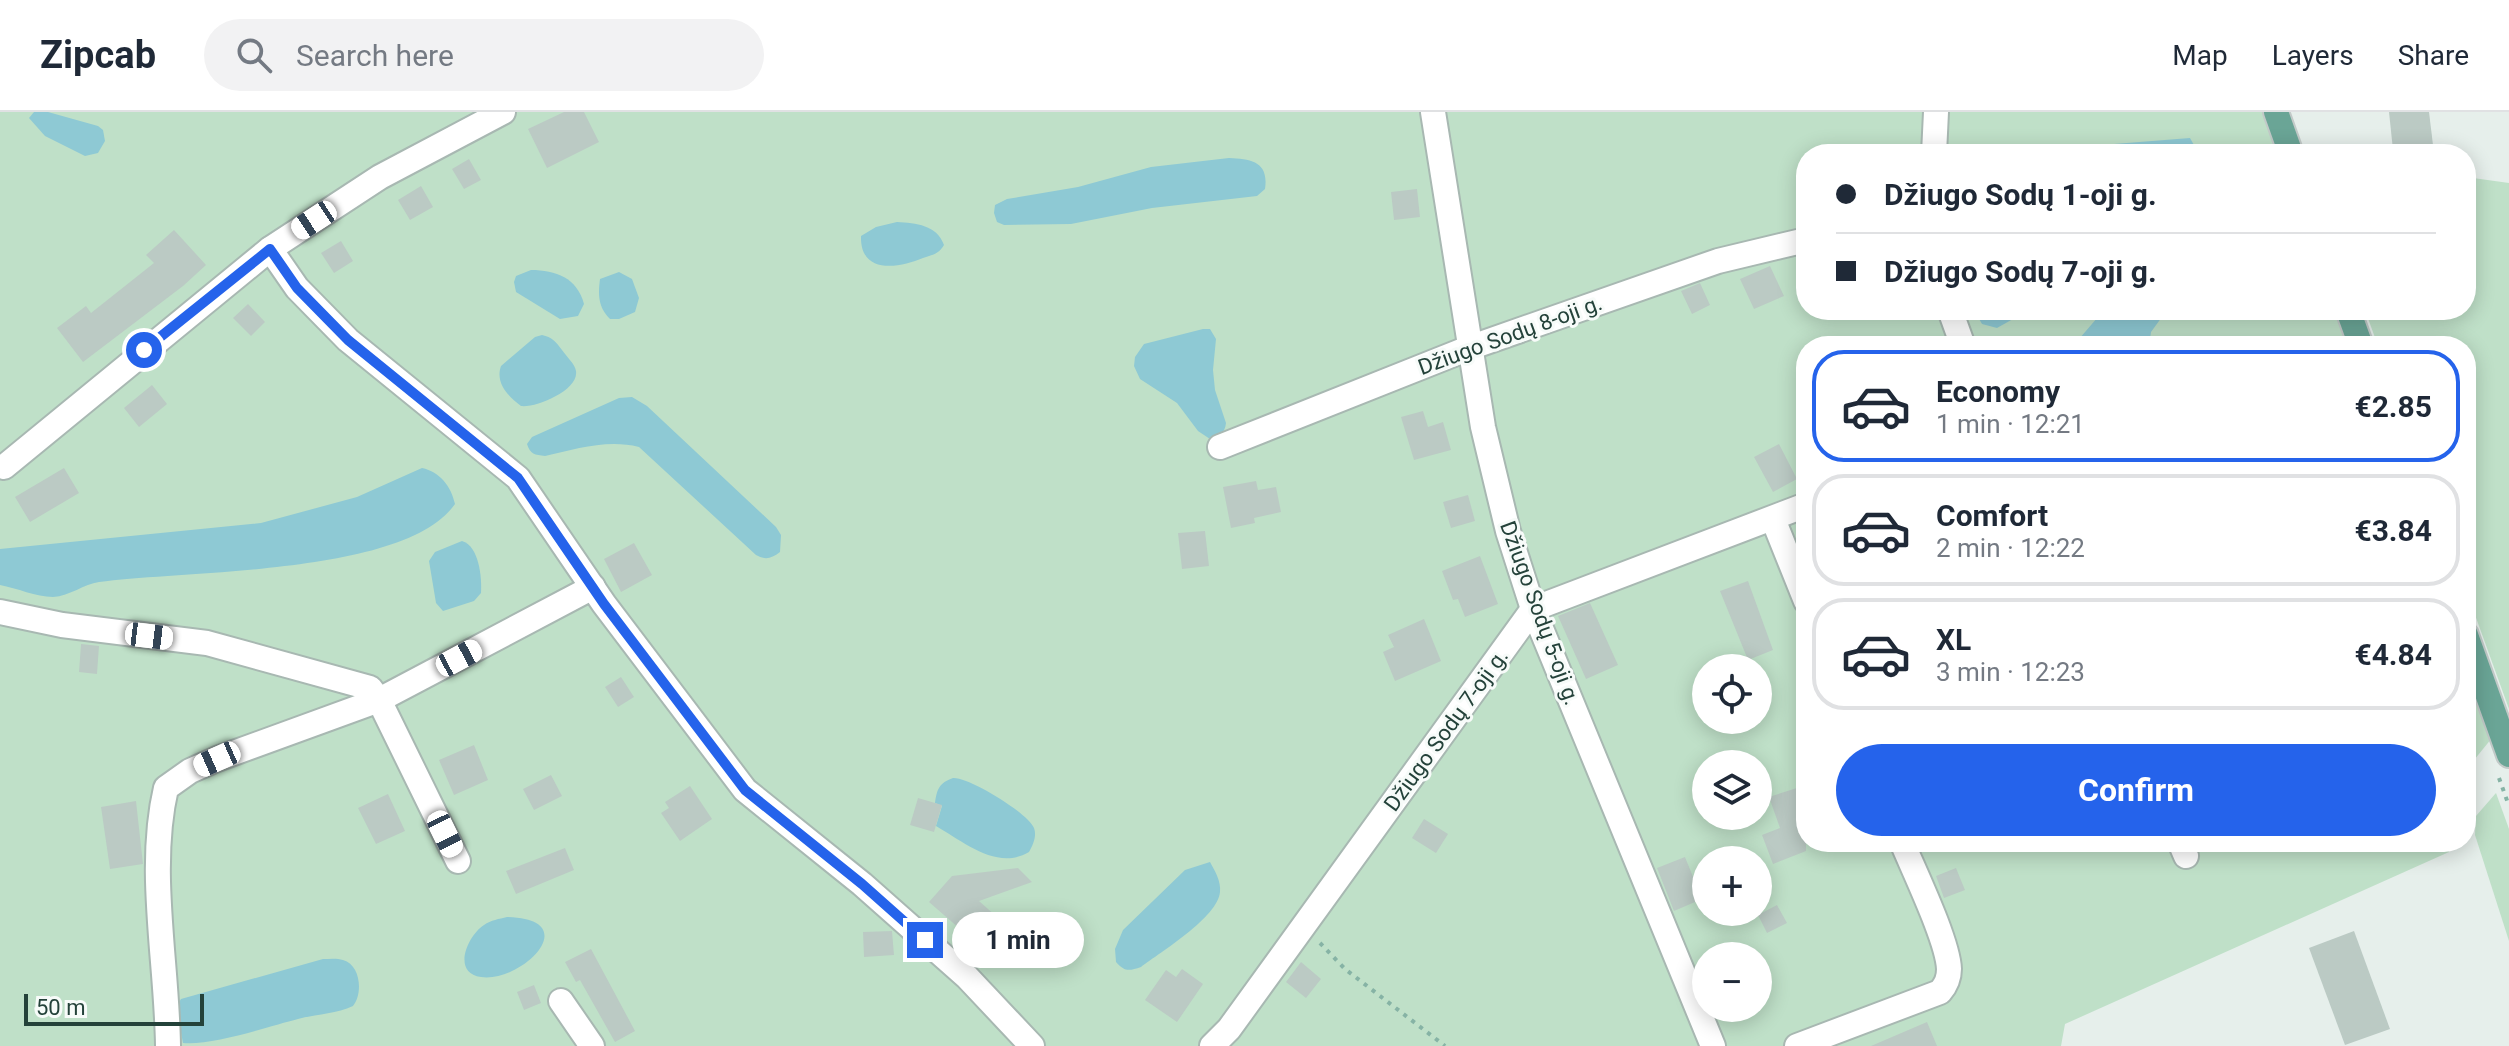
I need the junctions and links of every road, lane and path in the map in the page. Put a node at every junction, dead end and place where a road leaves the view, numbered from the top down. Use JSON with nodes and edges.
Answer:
{"nodes":[{"id":1,"x":503,"y":112,"type":"edge"},
{"id":2,"x":1433,"y":112,"type":"edge"},
{"id":3,"x":1936,"y":112,"type":"edge"},
{"id":4,"x":2276,"y":112,"type":"edge"},
{"id":5,"x":1934,"y":144,"type":"edge"},
{"id":6,"x":2287,"y":144,"type":"edge"},
{"id":7,"x":1796,"y":242,"type":"edge"},
{"id":8,"x":270,"y":249,"type":"junction"},
{"id":9,"x":1469,"y":348,"type":"junction"},
{"id":10,"x":1220,"y":447,"type":"dead end"},
{"id":11,"x":4,"y":467,"type":"dead end"},
{"id":12,"x":1796,"y":509,"type":"edge"},
{"id":13,"x":1773,"y":519,"type":"junction"},
{"id":14,"x":1796,"y":576,"type":"edge"},
{"id":15,"x":593,"y":587,"type":"junction"},
{"id":16,"x":1533,"y":609,"type":"junction"},
{"id":17,"x":0,"y":612,"type":"edge"},
{"id":18,"x":2476,"y":663,"type":"edge"},
{"id":19,"x":379,"y":700,"type":"junction"},
{"id":20,"x":2509,"y":755,"type":"edge"},
{"id":21,"x":1906,"y":852,"type":"edge"},
{"id":22,"x":458,"y":861,"type":"dead end"},
{"id":23,"x":1304,"y":927,"type":"junction"},
{"id":24,"x":561,"y":1001,"type":"dead end"},
{"id":25,"x":168,"y":1046,"type":"edge"},
{"id":26,"x":592,"y":1046,"type":"edge"},
{"id":27,"x":1032,"y":1046,"type":"edge"},
{"id":28,"x":1212,"y":1046,"type":"edge"},
{"id":29,"x":1445,"y":1046,"type":"edge"},
{"id":30,"x":1713,"y":1046,"type":"edge"},
{"id":31,"x":1797,"y":1046,"type":"edge"}],
"edges":[{"from":1,"to":8,"type":"street"},
{"from":2,"to":9,"type":"street","name":"Džiugo Sodų 5-oji g."},
{"from":3,"to":5,"type":"street"},
{"from":4,"to":6,"type":"main road"},
{"from":7,"to":9,"type":"street","name":"Džiugo Sodų 8-oji g."},
{"from":8,"to":11,"type":"street"},
{"from":8,"to":15,"type":"street"},
{"from":9,"to":10,"type":"street","name":"Džiugo Sodų 8-oji g."},
{"from":9,"to":16,"type":"street","name":"Džiugo Sodų 5-oji g."},
{"from":12,"to":13,"type":"street"},
{"from":13,"to":14,"type":"street"},
{"from":13,"to":16,"type":"street"},
{"from":15,"to":19,"type":"street"},
{"from":15,"to":27,"type":"street"},
{"from":16,"to":23,"type":"street","name":"Džiugo Sodų 7-oji g."},
{"from":16,"to":30,"type":"street","name":"Džiugo Sodų 5-oji g."},
{"from":17,"to":19,"type":"street"},
{"from":18,"to":20,"type":"main road"},
{"from":19,"to":22,"type":"street"},
{"from":19,"to":25,"type":"street"},
{"from":21,"to":31,"type":"street"},
{"from":23,"to":28,"type":"street","name":"Džiugo Sodų 7-oji g."},
{"from":23,"to":29,"type":"path"},
{"from":24,"to":26,"type":"street"}]}
